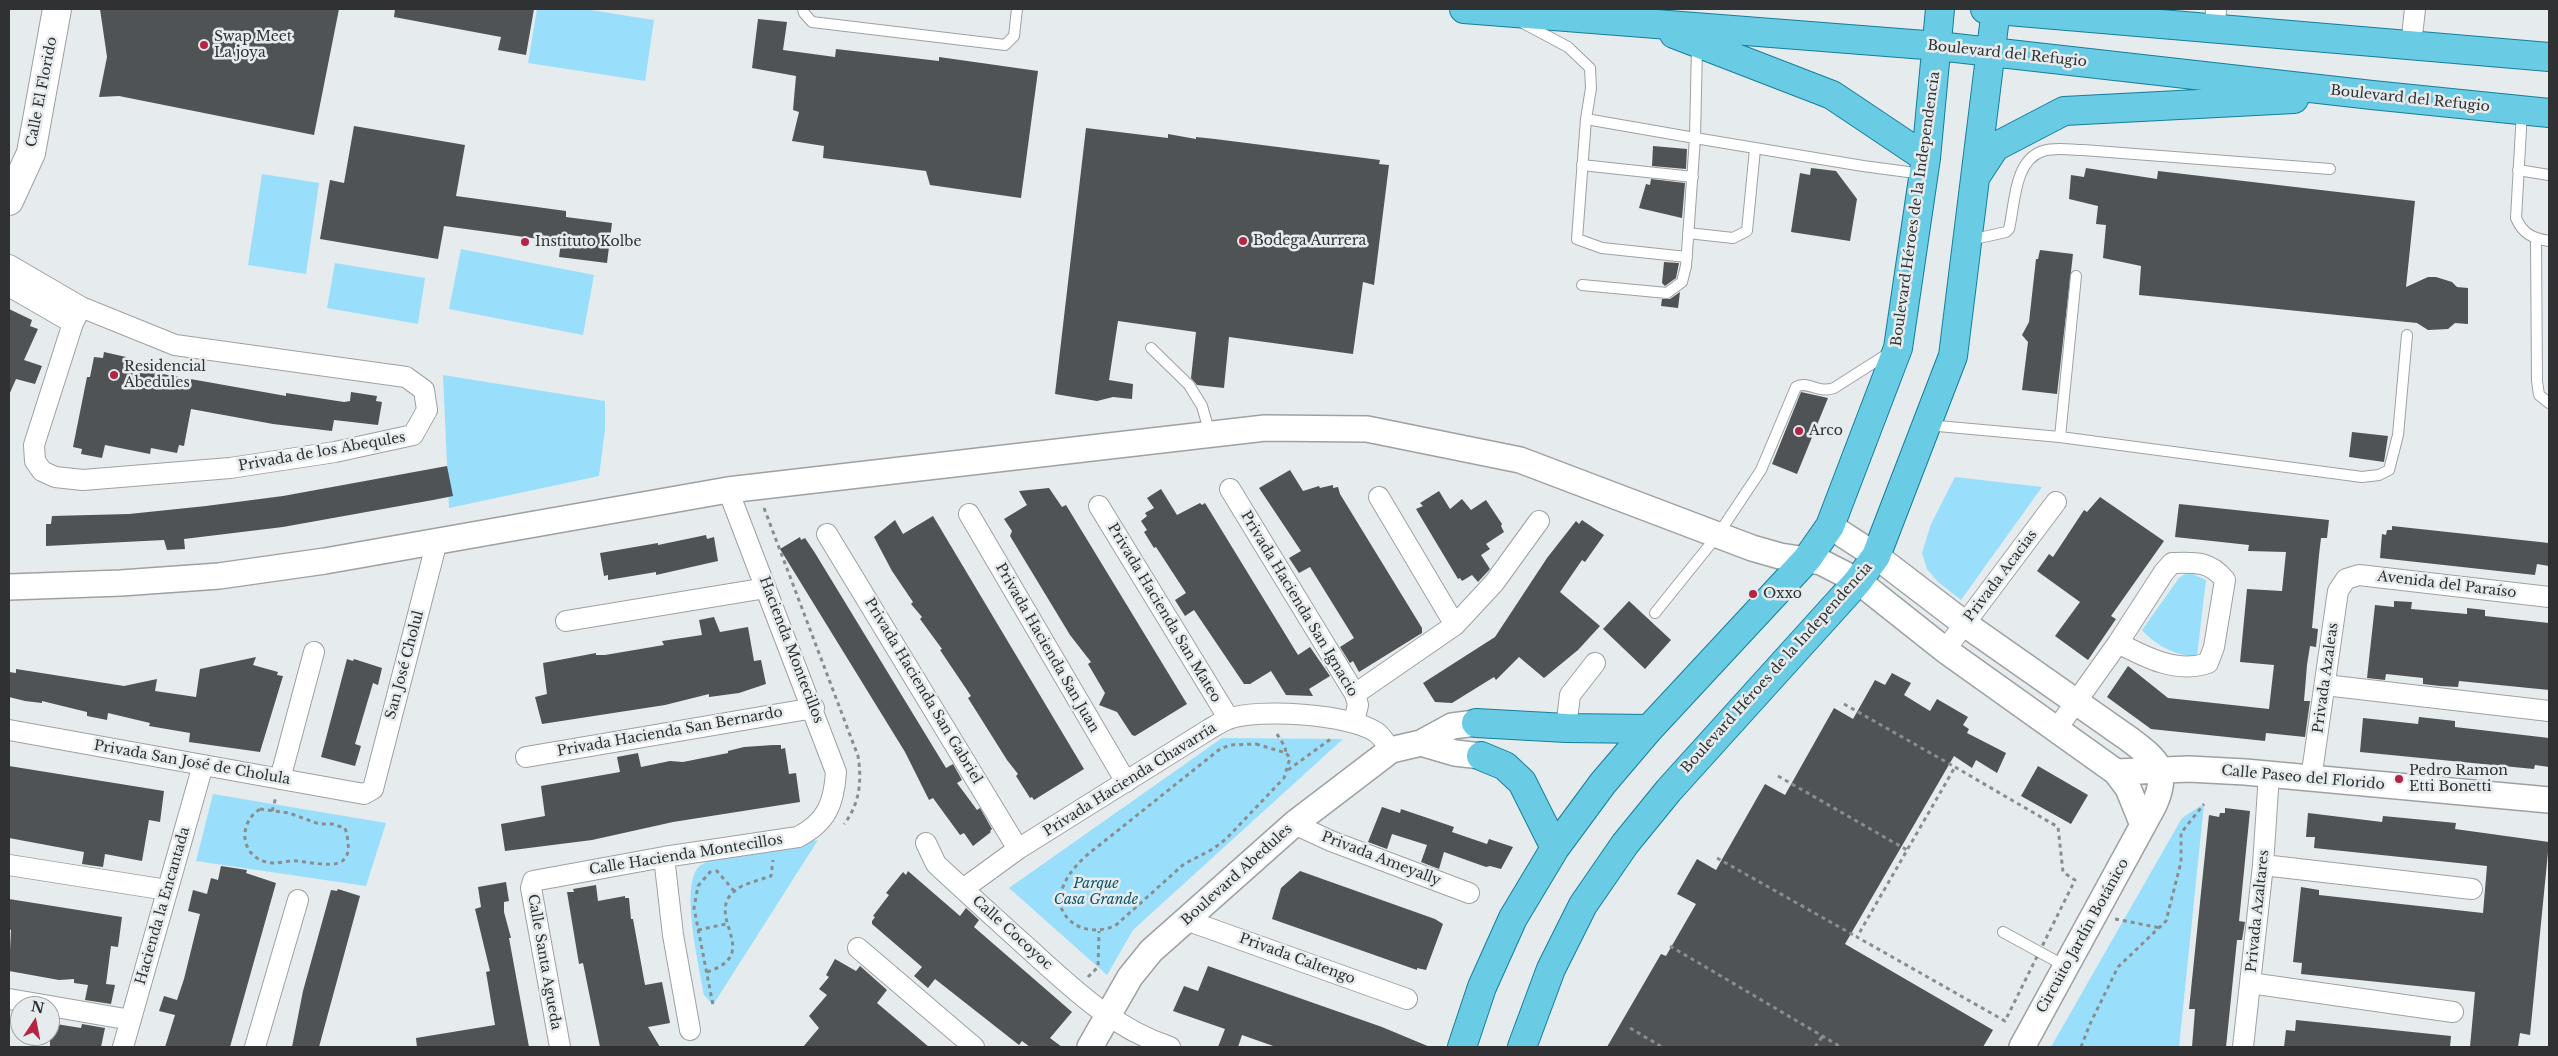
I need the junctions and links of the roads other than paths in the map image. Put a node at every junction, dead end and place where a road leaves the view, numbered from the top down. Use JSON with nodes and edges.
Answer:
{"nodes":[{"id":1,"x":57,"y":9,"type":"edge"},
{"id":2,"x":803,"y":9,"type":"edge"},
{"id":3,"x":1017,"y":9,"type":"edge"},
{"id":4,"x":1464,"y":9,"type":"edge"},
{"id":5,"x":1940,"y":9,"type":"edge"},
{"id":6,"x":1993,"y":9,"type":"edge"},
{"id":7,"x":2415,"y":9,"type":"edge"},
{"id":8,"x":1504,"y":14,"type":"junction"},
{"id":9,"x":2215,"y":18,"type":"edge"},
{"id":10,"x":1697,"y":36,"type":"junction"},
{"id":11,"x":2411,"y":44,"type":"junction"},
{"id":12,"x":1938,"y":46,"type":"junction"},
{"id":13,"x":1992,"y":51,"type":"junction"},
{"id":14,"x":2549,"y":57,"type":"edge"},
{"id":15,"x":2372,"y":95,"type":"junction"},
{"id":16,"x":2522,"y":110,"type":"junction"},
{"id":17,"x":2549,"y":113,"type":"edge"},
{"id":18,"x":1586,"y":119,"type":"junction"},
{"id":19,"x":1695,"y":138,"type":"junction"},
{"id":20,"x":1754,"y":149,"type":"junction"},
{"id":21,"x":1582,"y":165,"type":"junction"},
{"id":22,"x":1925,"y":166,"type":"junction"},
{"id":23,"x":2330,"y":169,"type":"dead end"},
{"id":24,"x":2518,"y":170,"type":"junction"},
{"id":25,"x":1978,"y":174,"type":"junction"},
{"id":26,"x":2549,"y":175,"type":"edge"},
{"id":27,"x":1693,"y":177,"type":"junction"},
{"id":28,"x":9,"y":201,"type":"edge"},
{"id":29,"x":1688,"y":233,"type":"junction"},
{"id":30,"x":2536,"y":239,"type":"junction"},
{"id":31,"x":1969,"y":240,"type":"junction"},
{"id":32,"x":2549,"y":241,"type":"edge"},
{"id":33,"x":1687,"y":257,"type":"junction"},
{"id":34,"x":9,"y":265,"type":"edge"},
{"id":35,"x":2076,"y":276,"type":"dead end"},
{"id":36,"x":1582,"y":285,"type":"dead end"},
{"id":37,"x":9,"y":286,"type":"edge"},
{"id":38,"x":77,"y":315,"type":"junction"},
{"id":39,"x":2407,"y":335,"type":"dead end"},
{"id":40,"x":1151,"y":348,"type":"dead end"},
{"id":41,"x":1898,"y":348,"type":"junction"},
{"id":42,"x":2549,"y":403,"type":"edge"},
{"id":43,"x":1926,"y":425,"type":"junction"},
{"id":44,"x":1210,"y":435,"type":"junction"},
{"id":45,"x":2060,"y":437,"type":"junction"},
{"id":46,"x":1230,"y":489,"type":"dead end"},
{"id":47,"x":728,"y":490,"type":"junction"},
{"id":48,"x":1379,"y":497,"type":"dead end"},
{"id":49,"x":2056,"y":502,"type":"dead end"},
{"id":50,"x":1099,"y":506,"type":"dead end"},
{"id":51,"x":968,"y":514,"type":"dead end"},
{"id":52,"x":1539,"y":521,"type":"dead end"},
{"id":53,"x":1830,"y":526,"type":"junction"},
{"id":54,"x":827,"y":534,"type":"dead end"},
{"id":55,"x":1717,"y":536,"type":"junction"},
{"id":56,"x":437,"y":541,"type":"junction"},
{"id":57,"x":1876,"y":556,"type":"junction"},
{"id":58,"x":1807,"y":560,"type":"junction"},
{"id":59,"x":2346,"y":579,"type":"joint"},
{"id":60,"x":1858,"y":581,"type":"junction"},
{"id":61,"x":9,"y":587,"type":"edge"},
{"id":62,"x":766,"y":588,"type":"junction"},
{"id":63,"x":2549,"y":597,"type":"edge"},
{"id":64,"x":1655,"y":613,"type":"dead end"},
{"id":65,"x":566,"y":621,"type":"dead end"},
{"id":66,"x":1965,"y":624,"type":"junction"},
{"id":67,"x":1455,"y":625,"type":"junction"},
{"id":68,"x":2118,"y":643,"type":"junction"},
{"id":69,"x":1945,"y":650,"type":"junction"},
{"id":70,"x":314,"y":652,"type":"dead end"},
{"id":71,"x":1595,"y":663,"type":"dead end"},
{"id":72,"x":2325,"y":686,"type":"junction"},
{"id":73,"x":1355,"y":694,"type":"junction"},
{"id":74,"x":2076,"y":702,"type":"junction"},
{"id":75,"x":814,"y":708,"type":"junction"},
{"id":76,"x":2549,"y":711,"type":"edge"},
{"id":77,"x":1229,"y":719,"type":"junction"},
{"id":78,"x":1354,"y":721,"type":"junction"},
{"id":79,"x":1476,"y":723,"type":"joint"},
{"id":80,"x":1566,"y":728,"type":"junction"},
{"id":81,"x":1650,"y":729,"type":"junction"},
{"id":82,"x":9,"y":730,"type":"edge"},
{"id":83,"x":2056,"y":730,"type":"junction"},
{"id":84,"x":1421,"y":743,"type":"junction"},
{"id":85,"x":1391,"y":750,"type":"junction"},
{"id":86,"x":526,"y":756,"type":"dead end"},
{"id":87,"x":1481,"y":756,"type":"joint"},
{"id":88,"x":203,"y":765,"type":"junction"},
{"id":89,"x":2161,"y":770,"type":"junction"},
{"id":90,"x":2116,"y":772,"type":"junction"},
{"id":91,"x":2270,"y":774,"type":"junction"},
{"id":92,"x":280,"y":779,"type":"junction"},
{"id":93,"x":2311,"y":779,"type":"junction"},
{"id":94,"x":1126,"y":782,"type":"junction"},
{"id":95,"x":373,"y":789,"type":"joint"},
{"id":96,"x":2549,"y":800,"type":"edge"},
{"id":97,"x":826,"y":813,"type":"joint"},
{"id":98,"x":1294,"y":824,"type":"junction"},
{"id":99,"x":2143,"y":825,"type":"junction"},
{"id":100,"x":926,"y":843,"type":"dead end"},
{"id":101,"x":1555,"y":848,"type":"junction"},
{"id":102,"x":1018,"y":850,"type":"junction"},
{"id":103,"x":664,"y":857,"type":"junction"},
{"id":104,"x":9,"y":865,"type":"edge"},
{"id":105,"x":2263,"y":865,"type":"junction"},
{"id":106,"x":537,"y":879,"type":"joint"},
{"id":107,"x":963,"y":889,"type":"junction"},
{"id":108,"x":2472,"y":889,"type":"dead end"},
{"id":109,"x":167,"y":890,"type":"junction"},
{"id":110,"x":1469,"y":893,"type":"dead end"},
{"id":111,"x":298,"y":900,"type":"dead end"},
{"id":112,"x":1186,"y":920,"type":"junction"},
{"id":113,"x":2003,"y":932,"type":"dead end"},
{"id":114,"x":858,"y":948,"type":"dead end"},
{"id":115,"x":2066,"y":967,"type":"junction"},
{"id":116,"x":2250,"y":983,"type":"junction"},
{"id":117,"x":1408,"y":999,"type":"dead end"},
{"id":118,"x":60,"y":1008,"type":"edge"},
{"id":119,"x":2453,"y":1012,"type":"dead end"},
{"id":120,"x":1106,"y":1017,"type":"junction"},
{"id":121,"x":131,"y":1020,"type":"junction"},
{"id":122,"x":690,"y":1030,"type":"dead end"},
{"id":123,"x":123,"y":1047,"type":"edge"},
{"id":124,"x":255,"y":1047,"type":"edge"},
{"id":125,"x":560,"y":1047,"type":"edge"},
{"id":126,"x":974,"y":1047,"type":"edge"},
{"id":127,"x":1090,"y":1047,"type":"edge"},
{"id":128,"x":1170,"y":1047,"type":"edge"},
{"id":129,"x":1462,"y":1047,"type":"edge"},
{"id":130,"x":1522,"y":1047,"type":"edge"},
{"id":131,"x":2022,"y":1047,"type":"edge"},
{"id":132,"x":2243,"y":1047,"type":"edge"}],
"edges":[{"from":1,"to":28,"type":"main road","name":"Calle El Florido"},
{"from":2,"to":3,"type":"lane"},
{"from":4,"to":8,"type":"main road","name":"Boulevard del Refugio"},
{"from":5,"to":12,"type":"main road","name":"Boulevard Héroes de la Independencia"},
{"from":6,"to":9,"type":"main road"},
{"from":6,"to":13,"type":"main road","name":"Boulevard Héroes de la Independencia"},
{"from":7,"to":11,"type":"street"},
{"from":8,"to":10,"type":"main road","name":"Boulevard del Refugio"},
{"from":8,"to":18,"type":"lane"},
{"from":9,"to":11,"type":"main road"},
{"from":10,"to":12,"type":"main road","name":"Boulevard del Refugio"},
{"from":10,"to":19,"type":"lane"},
{"from":10,"to":22,"type":"main road"},
{"from":11,"to":14,"type":"main road"},
{"from":12,"to":13,"type":"main road","name":"Boulevard del Refugio"},
{"from":12,"to":22,"type":"main road","name":"Boulevard Héroes de la Independencia"},
{"from":13,"to":15,"type":"main road","name":"Boulevard del Refugio"},
{"from":13,"to":25,"type":"main road","name":"Boulevard Héroes de la Independencia"},
{"from":15,"to":16,"type":"main road","name":"Boulevard del Refugio"},
{"from":15,"to":25,"type":"main road"},
{"from":16,"to":17,"type":"main road","name":"Boulevard del Refugio"},
{"from":16,"to":24,"type":"lane"},
{"from":18,"to":19,"type":"lane"},
{"from":18,"to":21,"type":"lane"},
{"from":19,"to":20,"type":"lane"},
{"from":19,"to":27,"type":"lane"},
{"from":20,"to":22,"type":"lane"},
{"from":20,"to":29,"type":"lane"},
{"from":21,"to":27,"type":"lane"},
{"from":21,"to":33,"type":"lane"},
{"from":22,"to":41,"type":"main road","name":"Boulevard Héroes de la Independencia"},
{"from":23,"to":31,"type":"lane"},
{"from":24,"to":26,"type":"lane"},
{"from":24,"to":30,"type":"lane"},
{"from":25,"to":31,"type":"main road","name":"Boulevard Héroes de la Independencia"},
{"from":27,"to":29,"type":"lane"},
{"from":29,"to":33,"type":"lane"},
{"from":30,"to":32,"type":"lane"},
{"from":30,"to":42,"type":"lane"},
{"from":31,"to":43,"type":"main road","name":"Boulevard Héroes de la Independencia"},
{"from":33,"to":36,"type":"lane"},
{"from":34,"to":38,"type":"street","name":"Privada de los Abequles"},
{"from":35,"to":45,"type":"lane"},
{"from":37,"to":38,"type":"street","name":"Privada de los Abequles"},
{"from":38,"to":38,"type":"street","name":"Privada de los Abequles"},
{"from":39,"to":45,"type":"lane"},
{"from":40,"to":44,"type":"lane"},
{"from":41,"to":53,"type":"main road","name":"Boulevard Héroes de la Independencia"},
{"from":41,"to":55,"type":"lane"},
{"from":43,"to":45,"type":"lane"},
{"from":43,"to":57,"type":"main road","name":"Boulevard Héroes de la Independencia"},
{"from":44,"to":47,"type":"street"},
{"from":44,"to":55,"type":"street"},
{"from":46,"to":73,"type":"street","name":"Privada Hacienda San Ignacio"},
{"from":47,"to":56,"type":"street"},
{"from":47,"to":62,"type":"street","name":"Hacienda Montecillos"},
{"from":48,"to":67,"type":"street"},
{"from":49,"to":66,"type":"street","name":"Privada Acacias"},
{"from":50,"to":77,"type":"street","name":"Privada Hacienda San Mateo"},
{"from":51,"to":94,"type":"street","name":"Privada Hacienda San Juan"},
{"from":52,"to":67,"type":"street"},
{"from":53,"to":57,"type":"street"},
{"from":53,"to":58,"type":"main road","name":"Boulevard Héroes de la Independencia"},
{"from":54,"to":102,"type":"street","name":"Privada Hacienda San Gabriel"},
{"from":55,"to":58,"type":"street"},
{"from":55,"to":64,"type":"lane"},
{"from":56,"to":61,"type":"street"},
{"from":56,"to":95,"type":"street","name":"San José Cholul"},
{"from":57,"to":60,"type":"main road","name":"Boulevard Héroes de la Independencia"},
{"from":57,"to":66,"type":"street"},
{"from":58,"to":60,"type":"street"},
{"from":58,"to":81,"type":"main road","name":"Boulevard Héroes de la Independencia"},
{"from":59,"to":63,"type":"street","name":"Avenida del Paraíso"},
{"from":59,"to":72,"type":"street","name":"Privada Azaleas"},
{"from":60,"to":69,"type":"street"},
{"from":60,"to":130,"type":"main road","name":"Boulevard Héroes de la Independencia"},
{"from":62,"to":65,"type":"street"},
{"from":62,"to":75,"type":"street","name":"Hacienda Montecillos"},
{"from":66,"to":69,"type":"street","name":"Privada Acacias"},
{"from":66,"to":74,"type":"street"},
{"from":67,"to":73,"type":"street"},
{"from":68,"to":68,"type":"street"},
{"from":68,"to":74,"type":"street"},
{"from":69,"to":83,"type":"street"},
{"from":70,"to":92,"type":"street"},
{"from":71,"to":80,"type":"street"},
{"from":72,"to":76,"type":"street"},
{"from":72,"to":93,"type":"street","name":"Privada Azaleas"},
{"from":73,"to":78,"type":"street","name":"Privada Hacienda San Ignacio"},
{"from":74,"to":83,"type":"street"},
{"from":74,"to":89,"type":"street"},
{"from":75,"to":86,"type":"street","name":"Privada Hacienda San Bernardo"},
{"from":75,"to":97,"type":"street","name":"Hacienda Montecillos"},
{"from":77,"to":78,"type":"street","name":"Privada Hacienda Chavarría"},
{"from":77,"to":94,"type":"street","name":"Privada Hacienda Chavarría"},
{"from":78,"to":85,"type":"street","name":"Privada Hacienda Chavarría"},
{"from":79,"to":80,"type":"main road"},
{"from":79,"to":84,"type":"street","name":"Boulevard Abedules"},
{"from":80,"to":81,"type":"main road"},
{"from":81,"to":101,"type":"main road","name":"Boulevard Héroes de la Independencia"},
{"from":82,"to":88,"type":"street","name":"Privada San José de Cholula"},
{"from":83,"to":90,"type":"street"},
{"from":84,"to":85,"type":"street","name":"Boulevard Abedules"},
{"from":84,"to":87,"type":"street","name":"Boulevard Abedules"},
{"from":85,"to":98,"type":"street","name":"Boulevard Abedules"},
{"from":87,"to":101,"type":"main road"},
{"from":88,"to":92,"type":"street","name":"Privada San José de Cholula"},
{"from":88,"to":109,"type":"street","name":"Hacienda la Encantada"},
{"from":89,"to":90,"type":"street","name":"Calle Paseo del Florido"},
{"from":89,"to":91,"type":"street","name":"Calle Paseo del Florido"},
{"from":89,"to":99,"type":"street","name":"Circuito Jardín Botánico"},
{"from":90,"to":99,"type":"street"},
{"from":91,"to":93,"type":"street","name":"Calle Paseo del Florido"},
{"from":91,"to":105,"type":"street","name":"Privada Azaltares"},
{"from":92,"to":95,"type":"street","name":"Privada San José de Cholula"},
{"from":93,"to":96,"type":"street","name":"Calle Paseo del Florido"},
{"from":94,"to":102,"type":"street","name":"Privada Hacienda Chavarría"},
{"from":97,"to":103,"type":"street","name":"Calle Hacienda Montecillos"},
{"from":98,"to":110,"type":"street","name":"Privada Ameyally"},
{"from":98,"to":112,"type":"street","name":"Boulevard Abedules"},
{"from":99,"to":115,"type":"street","name":"Circuito Jardín Botánico"},
{"from":100,"to":107,"type":"street","name":"Calle Cocoyoc"},
{"from":101,"to":129,"type":"main road","name":"Boulevard Héroes de la Independencia"},
{"from":102,"to":107,"type":"street","name":"Privada Hacienda Chavarría"},
{"from":103,"to":106,"type":"street","name":"Calle Hacienda Montecillos"},
{"from":103,"to":122,"type":"street"},
{"from":104,"to":109,"type":"street"},
{"from":105,"to":108,"type":"street"},
{"from":105,"to":116,"type":"street","name":"Privada Azaltares"},
{"from":106,"to":125,"type":"street","name":"Calle Santa Agueda"},
{"from":107,"to":120,"type":"street","name":"Calle Cocoyoc"},
{"from":109,"to":121,"type":"street","name":"Hacienda la Encantada"},
{"from":111,"to":124,"type":"street"},
{"from":112,"to":117,"type":"street","name":"Privada Caltengo"},
{"from":112,"to":120,"type":"street","name":"Boulevard Abedules"},
{"from":113,"to":115,"type":"lane"},
{"from":114,"to":126,"type":"street"},
{"from":115,"to":131,"type":"street","name":"Circuito Jardín Botánico"},
{"from":116,"to":119,"type":"street"},
{"from":116,"to":132,"type":"street","name":"Privada Azaltares"},
{"from":118,"to":121,"type":"street"},
{"from":120,"to":127,"type":"street","name":"Boulevard Abedules"},
{"from":120,"to":128,"type":"street","name":"Calle Cocoyoc"},
{"from":121,"to":123,"type":"street","name":"Hacienda la Encantada"}]}
